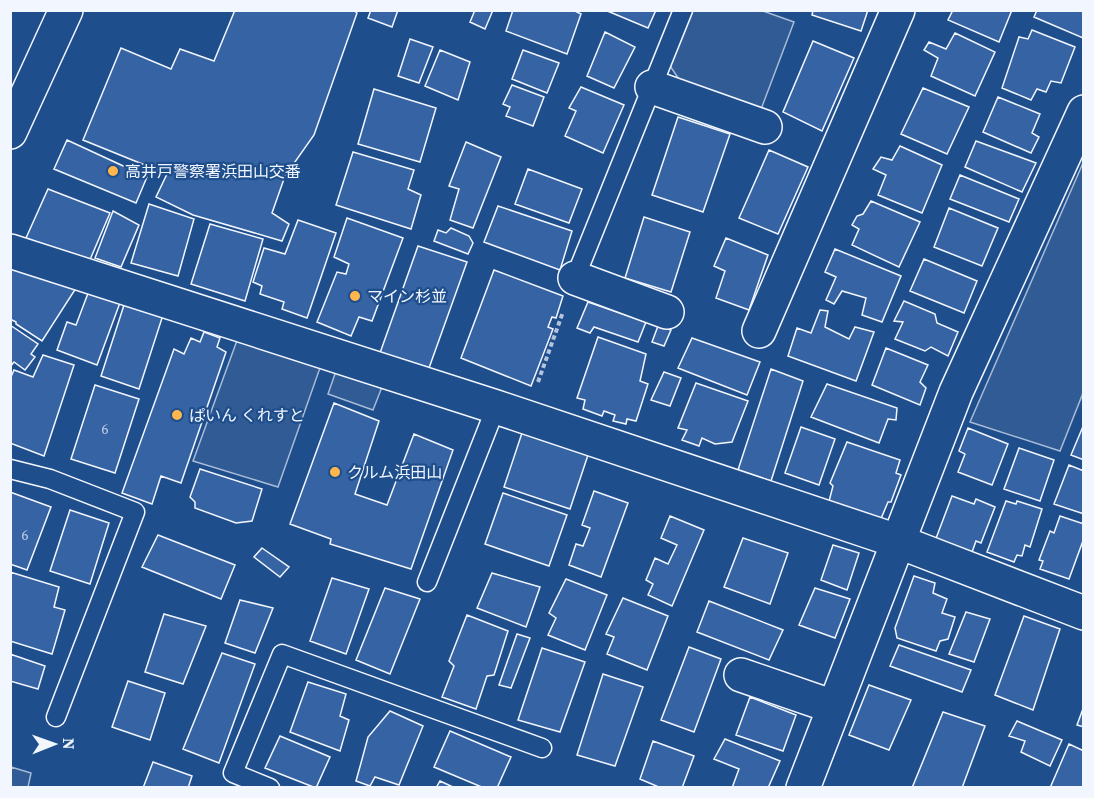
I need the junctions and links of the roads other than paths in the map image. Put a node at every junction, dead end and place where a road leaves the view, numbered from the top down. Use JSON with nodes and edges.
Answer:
{"nodes":[{"id":1,"x":66,"y":10,"type":"edge"},
{"id":2,"x":683,"y":10,"type":"edge"},
{"id":3,"x":898,"y":10,"type":"edge"},
{"id":4,"x":652,"y":87,"type":"junction"},
{"id":5,"x":1083,"y":112,"type":"edge"},
{"id":6,"x":765,"y":127,"type":"dead end"},
{"id":7,"x":10,"y":132,"type":"edge"},
{"id":8,"x":10,"y":251,"type":"edge"},
{"id":9,"x":575,"y":278,"type":"joint"},
{"id":10,"x":667,"y":312,"type":"dead end"},
{"id":11,"x":759,"y":331,"type":"dead end"},
{"id":12,"x":511,"y":412,"type":"junction"},
{"id":13,"x":10,"y":469,"type":"edge"},
{"id":14,"x":897,"y":542,"type":"junction"},
{"id":15,"x":427,"y":582,"type":"dead end"},
{"id":16,"x":1083,"y":613,"type":"edge"},
{"id":17,"x":741,"y":675,"type":"dead end"},
{"id":18,"x":834,"y":707,"type":"junction"},
{"id":19,"x":56,"y":717,"type":"dead end"},
{"id":20,"x":542,"y":748,"type":"dead end"},
{"id":21,"x":270,"y":788,"type":"edge"},
{"id":22,"x":803,"y":788,"type":"edge"}],
"edges":[{"from":1,"to":7,"type":"street"},
{"from":2,"to":4,"type":"lane"},
{"from":3,"to":11,"type":"street"},
{"from":4,"to":6,"type":"street"},
{"from":4,"to":9,"type":"lane"},
{"from":5,"to":14,"type":"street"},
{"from":8,"to":12,"type":"street"},
{"from":9,"to":10,"type":"street"},
{"from":12,"to":14,"type":"street"},
{"from":12,"to":15,"type":"lane"},
{"from":13,"to":19,"type":"lane"},
{"from":14,"to":16,"type":"street"},
{"from":14,"to":18,"type":"street"},
{"from":17,"to":18,"type":"street"},
{"from":18,"to":22,"type":"street"},
{"from":20,"to":21,"type":"lane"}]}
